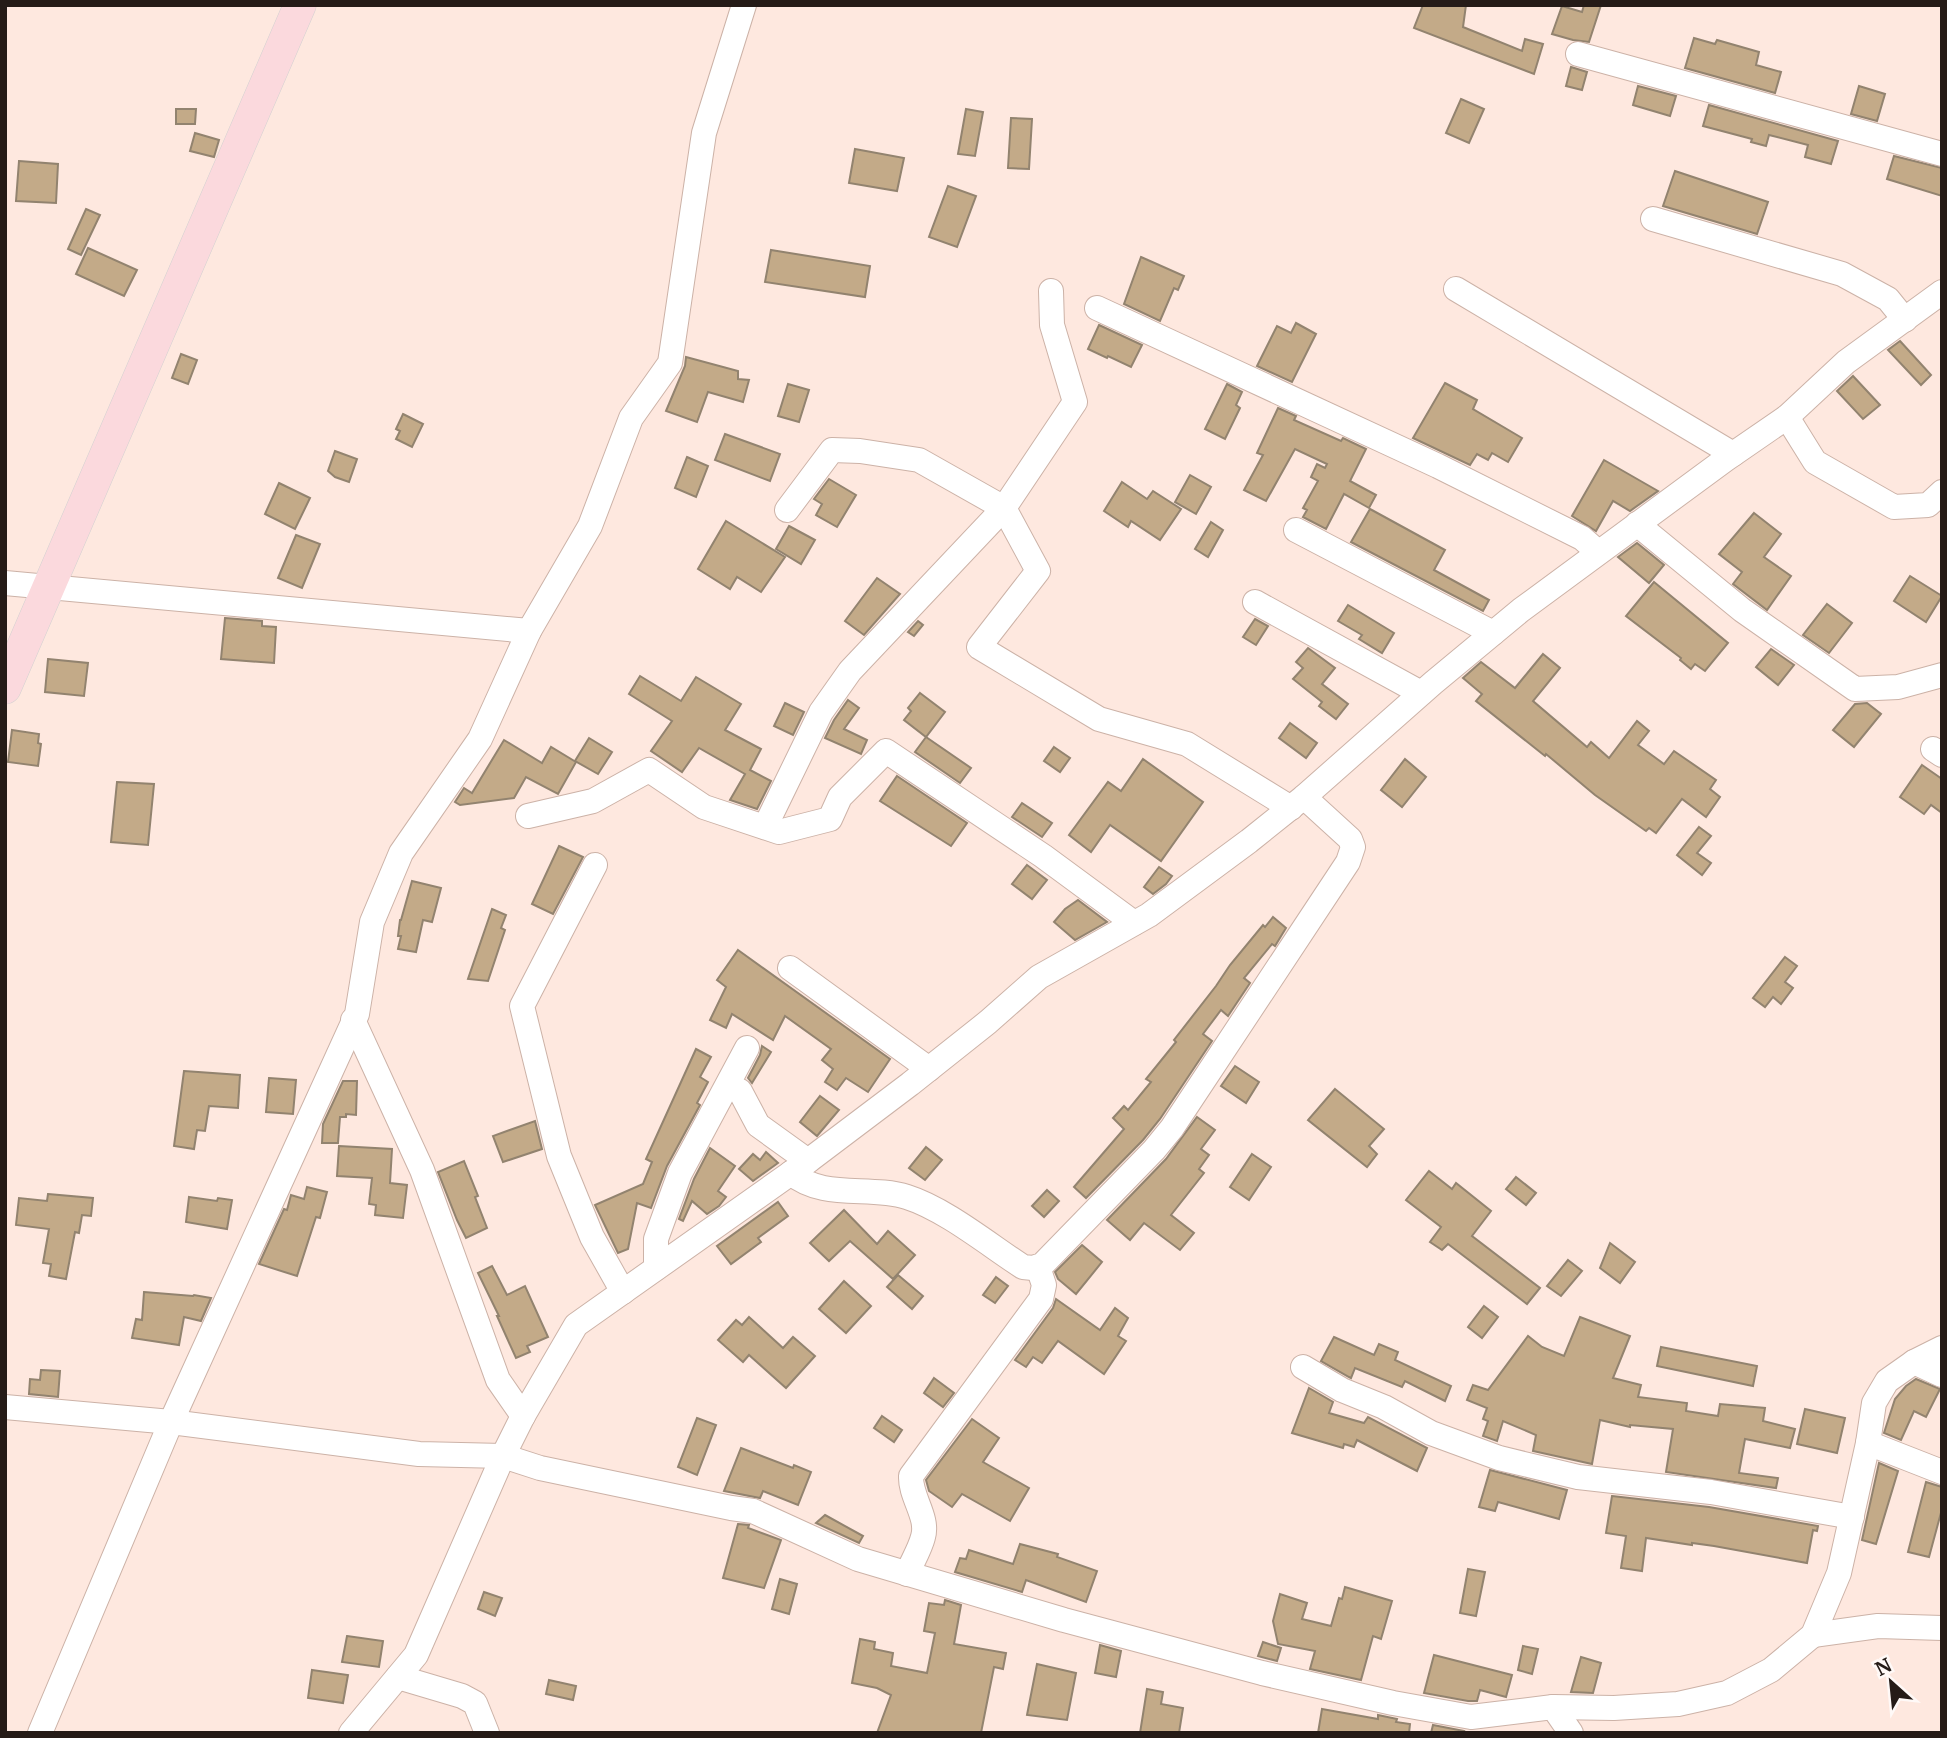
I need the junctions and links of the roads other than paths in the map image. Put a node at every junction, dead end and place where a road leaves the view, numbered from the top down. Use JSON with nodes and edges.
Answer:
{"nodes":[{"id":1,"x":300,"y":5,"type":"edge"},
{"id":2,"x":744,"y":5,"type":"edge"},
{"id":3,"x":1578,"y":54,"type":"dead end"},
{"id":4,"x":1942,"y":154,"type":"edge"},
{"id":5,"x":1653,"y":219,"type":"dead end"},
{"id":6,"x":1456,"y":289,"type":"dead end"},
{"id":7,"x":1051,"y":291,"type":"dead end"},
{"id":8,"x":1942,"y":292,"type":"edge"},
{"id":9,"x":1097,"y":308,"type":"dead end"},
{"id":10,"x":1905,"y":320,"type":"junction"},
{"id":11,"x":1787,"y":417,"type":"junction"},
{"id":12,"x":1733,"y":454,"type":"junction"},
{"id":13,"x":1942,"y":492,"type":"edge"},
{"id":14,"x":1004,"y":508,"type":"junction"},
{"id":15,"x":786,"y":510,"type":"dead end"},
{"id":16,"x":1637,"y":524,"type":"junction"},
{"id":17,"x":1296,"y":530,"type":"dead end"},
{"id":18,"x":1598,"y":552,"type":"junction"},
{"id":19,"x":5,"y":583,"type":"edge"},
{"id":20,"x":48,"y":588,"type":"junction"},
{"id":21,"x":1255,"y":602,"type":"dead end"},
{"id":22,"x":528,"y":631,"type":"junction"},
{"id":23,"x":1493,"y":633,"type":"junction"},
{"id":24,"x":1942,"y":675,"type":"edge"},
{"id":25,"x":5,"y":688,"type":"edge"},
{"id":26,"x":1421,"y":693,"type":"junction"},
{"id":27,"x":1298,"y":802,"type":"junction"},
{"id":28,"x":528,"y":816,"type":"dead end"},
{"id":29,"x":765,"y":827,"type":"junction"},
{"id":30,"x":595,"y":865,"type":"dead end"},
{"id":31,"x":1134,"y":923,"type":"junction"},
{"id":32,"x":790,"y":968,"type":"dead end"},
{"id":33,"x":354,"y":1020,"type":"junction"},
{"id":34,"x":747,"y":1048,"type":"dead end"},
{"id":35,"x":929,"y":1069,"type":"junction"},
{"id":36,"x":729,"y":1085,"type":"junction"},
{"id":37,"x":800,"y":1167,"type":"junction"},
{"id":38,"x":1038,"y":1267,"type":"junction"},
{"id":39,"x":656,"y":1268,"type":"junction"},
{"id":40,"x":623,"y":1292,"type":"junction"},
{"id":41,"x":1942,"y":1348,"type":"edge"},
{"id":42,"x":1914,"y":1362,"type":"junction"},
{"id":43,"x":1303,"y":1367,"type":"dead end"},
{"id":44,"x":1942,"y":1375,"type":"edge"},
{"id":45,"x":5,"y":1407,"type":"edge"},
{"id":46,"x":523,"y":1416,"type":"junction"},
{"id":47,"x":171,"y":1422,"type":"junction"},
{"id":48,"x":1868,"y":1443,"type":"junction"},
{"id":49,"x":503,"y":1456,"type":"junction"},
{"id":50,"x":1942,"y":1472,"type":"edge"},
{"id":51,"x":1852,"y":1517,"type":"junction"},
{"id":52,"x":907,"y":1574,"type":"junction"},
{"id":53,"x":1942,"y":1628,"type":"edge"},
{"id":54,"x":1813,"y":1634,"type":"junction"},
{"id":55,"x":398,"y":1677,"type":"junction"},
{"id":56,"x":1553,"y":1707,"type":"junction"},
{"id":57,"x":40,"y":1733,"type":"edge"},
{"id":58,"x":351,"y":1733,"type":"edge"},
{"id":59,"x":487,"y":1733,"type":"edge"},
{"id":60,"x":1571,"y":1733,"type":"edge"}],
"edges":[{"from":1,"to":20,"type":"main road"},
{"from":2,"to":22,"type":"street"},
{"from":3,"to":4,"type":"street"},
{"from":5,"to":10,"type":"street"},
{"from":6,"to":12,"type":"street"},
{"from":7,"to":14,"type":"street"},
{"from":8,"to":10,"type":"street"},
{"from":9,"to":18,"type":"street"},
{"from":10,"to":11,"type":"street"},
{"from":11,"to":12,"type":"street"},
{"from":11,"to":13,"type":"street"},
{"from":12,"to":16,"type":"street"},
{"from":14,"to":15,"type":"street"},
{"from":14,"to":27,"type":"street"},
{"from":14,"to":29,"type":"street"},
{"from":16,"to":18,"type":"street"},
{"from":16,"to":24,"type":"street"},
{"from":17,"to":23,"type":"street"},
{"from":18,"to":23,"type":"street"},
{"from":19,"to":20,"type":"street"},
{"from":20,"to":22,"type":"street"},
{"from":20,"to":25,"type":"main road"},
{"from":21,"to":26,"type":"street"},
{"from":22,"to":33,"type":"street"},
{"from":23,"to":26,"type":"street"},
{"from":26,"to":27,"type":"street"},
{"from":27,"to":31,"type":"street"},
{"from":27,"to":38,"type":"street"},
{"from":28,"to":29,"type":"street"},
{"from":29,"to":31,"type":"street"},
{"from":30,"to":40,"type":"street"},
{"from":31,"to":35,"type":"street"},
{"from":32,"to":35,"type":"street"},
{"from":33,"to":46,"type":"street"},
{"from":33,"to":47,"type":"street"},
{"from":34,"to":36,"type":"street"},
{"from":35,"to":37,"type":"street"},
{"from":36,"to":37,"type":"street"},
{"from":36,"to":39,"type":"street"},
{"from":37,"to":38,"type":"street"},
{"from":37,"to":39,"type":"street"},
{"from":38,"to":52,"type":"street"},
{"from":39,"to":40,"type":"street"},
{"from":40,"to":46,"type":"street"},
{"from":41,"to":42,"type":"street"},
{"from":42,"to":44,"type":"street"},
{"from":42,"to":48,"type":"street"},
{"from":43,"to":51,"type":"street"},
{"from":45,"to":47,"type":"street"},
{"from":46,"to":49,"type":"street"},
{"from":47,"to":49,"type":"street"},
{"from":47,"to":57,"type":"street"},
{"from":48,"to":50,"type":"street"},
{"from":48,"to":51,"type":"street"},
{"from":49,"to":52,"type":"street"},
{"from":49,"to":55,"type":"street"},
{"from":51,"to":54,"type":"street"},
{"from":52,"to":56,"type":"street"},
{"from":53,"to":54,"type":"street"},
{"from":54,"to":56,"type":"street"},
{"from":55,"to":58,"type":"street"},
{"from":55,"to":59,"type":"street"},
{"from":56,"to":60,"type":"street"}]}
